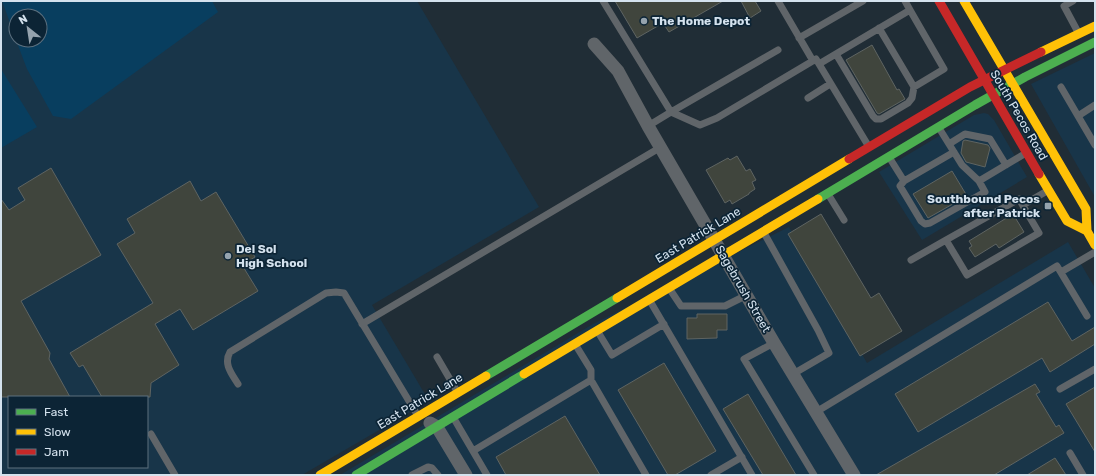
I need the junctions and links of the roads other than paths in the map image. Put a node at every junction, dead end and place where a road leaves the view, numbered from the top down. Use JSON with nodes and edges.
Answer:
{"nodes":[{"id":1,"x":603,"y":1,"type":"edge"},
{"id":2,"x":778,"y":1,"type":"edge"},
{"id":3,"x":863,"y":1,"type":"edge"},
{"id":4,"x":905,"y":1,"type":"edge"},
{"id":5,"x":939,"y":1,"type":"edge"},
{"id":6,"x":964,"y":1,"type":"edge"},
{"id":7,"x":1073,"y":1,"type":"edge"},
{"id":8,"x":910,"y":10,"type":"junction"},
{"id":9,"x":1095,"y":26,"type":"edge"},
{"id":10,"x":880,"y":28,"type":"junction"},
{"id":11,"x":1079,"y":34,"type":"junction"},
{"id":12,"x":799,"y":38,"type":"junction"},
{"id":13,"x":1095,"y":42,"type":"edge"},
{"id":14,"x":594,"y":44,"type":"dead end"},
{"id":15,"x":778,"y":50,"type":"dead end"},
{"id":16,"x":836,"y":54,"type":"junction"},
{"id":17,"x":816,"y":62,"type":"junction"},
{"id":18,"x":1004,"y":70,"type":"junction"},
{"id":19,"x":984,"y":79,"type":"junction"},
{"id":20,"x":830,"y":84,"type":"junction"},
{"id":21,"x":1012,"y":84,"type":"junction"},
{"id":22,"x":914,"y":87,"type":"junction"},
{"id":23,"x":1061,"y":87,"type":"dead end"},
{"id":24,"x":993,"y":95,"type":"junction"},
{"id":25,"x":808,"y":98,"type":"dead end"},
{"id":26,"x":1095,"y":106,"type":"edge"},
{"id":27,"x":671,"y":112,"type":"junction"},
{"id":28,"x":1078,"y":116,"type":"junction"},
{"id":29,"x":648,"y":126,"type":"junction"},
{"id":30,"x":939,"y":127,"type":"junction"},
{"id":31,"x":949,"y":144,"type":"junction"},
{"id":32,"x":1095,"y":145,"type":"edge"},
{"id":33,"x":869,"y":147,"type":"junction"},
{"id":34,"x":661,"y":148,"type":"junction"},
{"id":35,"x":954,"y":152,"type":"junction"},
{"id":36,"x":1027,"y":153,"type":"junction"},
{"id":37,"x":889,"y":156,"type":"junction"},
{"id":38,"x":1006,"y":165,"type":"junction"},
{"id":39,"x":904,"y":181,"type":"junction"},
{"id":40,"x":979,"y":181,"type":"junction"},
{"id":41,"x":823,"y":185,"type":"junction"},
{"id":42,"x":1049,"y":190,"type":"junction"},
{"id":43,"x":1023,"y":205,"type":"junction"},
{"id":44,"x":844,"y":220,"type":"dead end"},
{"id":45,"x":763,"y":231,"type":"junction"},
{"id":46,"x":1087,"y":231,"type":"junction"},
{"id":47,"x":714,"y":240,"type":"junction"},
{"id":48,"x":946,"y":240,"type":"junction"},
{"id":49,"x":1095,"y":246,"type":"edge"},
{"id":50,"x":724,"y":255,"type":"junction"},
{"id":51,"x":911,"y":260,"type":"dead end"},
{"id":52,"x":1061,"y":272,"type":"junction"},
{"id":53,"x":669,"y":287,"type":"junction"},
{"id":54,"x":747,"y":295,"type":"junction"},
{"id":55,"x":649,"y":300,"type":"junction"},
{"id":56,"x":1087,"y":316,"type":"dead end"},
{"id":57,"x":362,"y":324,"type":"junction"},
{"id":58,"x":664,"y":324,"type":"junction"},
{"id":59,"x":597,"y":331,"type":"junction"},
{"id":60,"x":570,"y":336,"type":"junction"},
{"id":61,"x":774,"y":343,"type":"junction"},
{"id":62,"x":437,"y":357,"type":"dead end"},
{"id":63,"x":1095,"y":368,"type":"edge"},
{"id":64,"x":793,"y":374,"type":"junction"},
{"id":65,"x":591,"y":380,"type":"junction"},
{"id":66,"x":238,"y":384,"type":"dead end"},
{"id":67,"x":1060,"y":389,"type":"dead end"},
{"id":68,"x":458,"y":393,"type":"junction"},
{"id":69,"x":448,"y":409,"type":"junction"},
{"id":70,"x":816,"y":412,"type":"junction"},
{"id":71,"x":418,"y":416,"type":"junction"},
{"id":72,"x":437,"y":427,"type":"junction"},
{"id":73,"x":151,"y":434,"type":"dead end"},
{"id":74,"x":473,"y":451,"type":"junction"},
{"id":75,"x":1070,"y":453,"type":"dead end"},
{"id":76,"x":742,"y":457,"type":"junction"},
{"id":77,"x":175,"y":475,"type":"edge"},
{"id":78,"x":320,"y":475,"type":"edge"},
{"id":79,"x":356,"y":475,"type":"edge"},
{"id":80,"x":412,"y":475,"type":"edge"},
{"id":81,"x":438,"y":475,"type":"edge"},
{"id":82,"x":466,"y":475,"type":"edge"},
{"id":83,"x":487,"y":475,"type":"edge"},
{"id":84,"x":646,"y":475,"type":"edge"},
{"id":85,"x":711,"y":475,"type":"edge"},
{"id":86,"x":752,"y":475,"type":"edge"},
{"id":87,"x":814,"y":475,"type":"edge"},
{"id":88,"x":854,"y":475,"type":"edge"},
{"id":89,"x":1083,"y":475,"type":"edge"}],
"edges":[{"from":1,"to":27,"type":"lane"},
{"from":2,"to":12,"type":"lane"},
{"from":3,"to":12,"type":"lane"},
{"from":4,"to":8,"type":"lane"},
{"from":5,"to":19,"type":"main road","name":"South Pecos Road"},
{"from":6,"to":18,"type":"main road","name":"South Pecos Road"},
{"from":7,"to":11,"type":"lane"},
{"from":8,"to":10,"type":"lane"},
{"from":8,"to":22,"type":"lane"},
{"from":9,"to":11,"type":"main road","name":"East Patrick Lane"},
{"from":10,"to":16,"type":"lane"},
{"from":10,"to":22,"type":"lane"},
{"from":11,"to":18,"type":"main road","name":"East Patrick Lane"},
{"from":12,"to":17,"type":"lane"},
{"from":13,"to":21,"type":"main road","name":"East Patrick Lane"},
{"from":14,"to":29,"type":"street","name":"Sagebrush Street"},
{"from":15,"to":27,"type":"lane"},
{"from":16,"to":17,"type":"lane"},
{"from":16,"to":22,"type":"lane"},
{"from":17,"to":20,"type":"lane"},
{"from":17,"to":27,"type":"lane"},
{"from":18,"to":19,"type":"main road","name":"East Patrick Lane"},
{"from":18,"to":21,"type":"main road","name":"South Pecos Road"},
{"from":19,"to":24,"type":"main road","name":"South Pecos Road"},
{"from":19,"to":33,"type":"main road","name":"East Patrick Lane"},
{"from":20,"to":25,"type":"lane"},
{"from":20,"to":33,"type":"lane"},
{"from":21,"to":24,"type":"main road","name":"East Patrick Lane"},
{"from":21,"to":46,"type":"main road","name":"South Pecos Road"},
{"from":23,"to":28,"type":"lane"},
{"from":24,"to":30,"type":"main road","name":"East Patrick Lane"},
{"from":24,"to":36,"type":"main road","name":"South Pecos Road"},
{"from":26,"to":28,"type":"lane"},
{"from":27,"to":29,"type":"lane"},
{"from":28,"to":32,"type":"lane"},
{"from":29,"to":34,"type":"street","name":"Sagebrush Street"},
{"from":30,"to":31,"type":"lane"},
{"from":30,"to":37,"type":"main road","name":"East Patrick Lane"},
{"from":31,"to":35,"type":"lane"},
{"from":31,"to":38,"type":"lane"},
{"from":33,"to":41,"type":"main road","name":"East Patrick Lane"},
{"from":34,"to":47,"type":"street","name":"Sagebrush Street"},
{"from":34,"to":57,"type":"lane"},
{"from":35,"to":39,"type":"lane"},
{"from":35,"to":40,"type":"lane"},
{"from":36,"to":38,"type":"lane"},
{"from":36,"to":42,"type":"main road","name":"South Pecos Road"},
{"from":37,"to":39,"type":"lane"},
{"from":37,"to":41,"type":"main road","name":"East Patrick Lane"},
{"from":38,"to":40,"type":"lane"},
{"from":39,"to":40,"type":"lane"},
{"from":41,"to":44,"type":"lane"},
{"from":41,"to":45,"type":"main road","name":"East Patrick Lane"},
{"from":41,"to":47,"type":"main road","name":"East Patrick Lane"},
{"from":42,"to":43,"type":"lane"},
{"from":42,"to":46,"type":"main road","name":"South Pecos Road"},
{"from":43,"to":48,"type":"lane"},
{"from":43,"to":48,"type":"lane"},
{"from":45,"to":50,"type":"main road","name":"East Patrick Lane"},
{"from":45,"to":64,"type":"lane"},
{"from":46,"to":49,"type":"main road","name":"South Pecos Road"},
{"from":47,"to":50,"type":"street","name":"Sagebrush Street"},
{"from":47,"to":60,"type":"main road","name":"East Patrick Lane"},
{"from":48,"to":51,"type":"lane"},
{"from":49,"to":52,"type":"lane"},
{"from":50,"to":53,"type":"main road","name":"East Patrick Lane"},
{"from":50,"to":54,"type":"street","name":"Sagebrush Street"},
{"from":52,"to":56,"type":"lane"},
{"from":52,"to":70,"type":"lane"},
{"from":53,"to":54,"type":"lane"},
{"from":53,"to":55,"type":"main road","name":"East Patrick Lane"},
{"from":54,"to":61,"type":"street","name":"Sagebrush Street"},
{"from":55,"to":58,"type":"lane"},
{"from":55,"to":59,"type":"main road","name":"East Patrick Lane"},
{"from":57,"to":66,"type":"lane"},
{"from":57,"to":71,"type":"lane"},
{"from":58,"to":59,"type":"lane"},
{"from":58,"to":76,"type":"lane"},
{"from":59,"to":60,"type":"main road","name":"East Patrick Lane"},
{"from":60,"to":65,"type":"lane"},
{"from":60,"to":68,"type":"main road","name":"East Patrick Lane"},
{"from":60,"to":69,"type":"main road","name":"East Patrick Lane"},
{"from":61,"to":64,"type":"street","name":"Sagebrush Street"},
{"from":61,"to":87,"type":"lane"},
{"from":62,"to":68,"type":"lane"},
{"from":63,"to":67,"type":"lane"},
{"from":64,"to":70,"type":"street","name":"Sagebrush Street"},
{"from":65,"to":74,"type":"lane"},
{"from":65,"to":84,"type":"lane"},
{"from":68,"to":69,"type":"main road","name":"East Patrick Lane"},
{"from":69,"to":71,"type":"main road","name":"East Patrick Lane"},
{"from":69,"to":72,"type":"main road","name":"East Patrick Lane"},
{"from":69,"to":74,"type":"lane"},
{"from":70,"to":88,"type":"street","name":"Sagebrush Street"},
{"from":71,"to":72,"type":"street"},
{"from":71,"to":78,"type":"main road","name":"East Patrick Lane"},
{"from":72,"to":79,"type":"main road","name":"East Patrick Lane"},
{"from":72,"to":82,"type":"street"},
{"from":73,"to":77,"type":"lane"},
{"from":74,"to":83,"type":"lane"},
{"from":75,"to":89,"type":"lane"},
{"from":76,"to":85,"type":"lane"},
{"from":76,"to":86,"type":"lane"},
{"from":80,"to":81,"type":"lane"}]}
